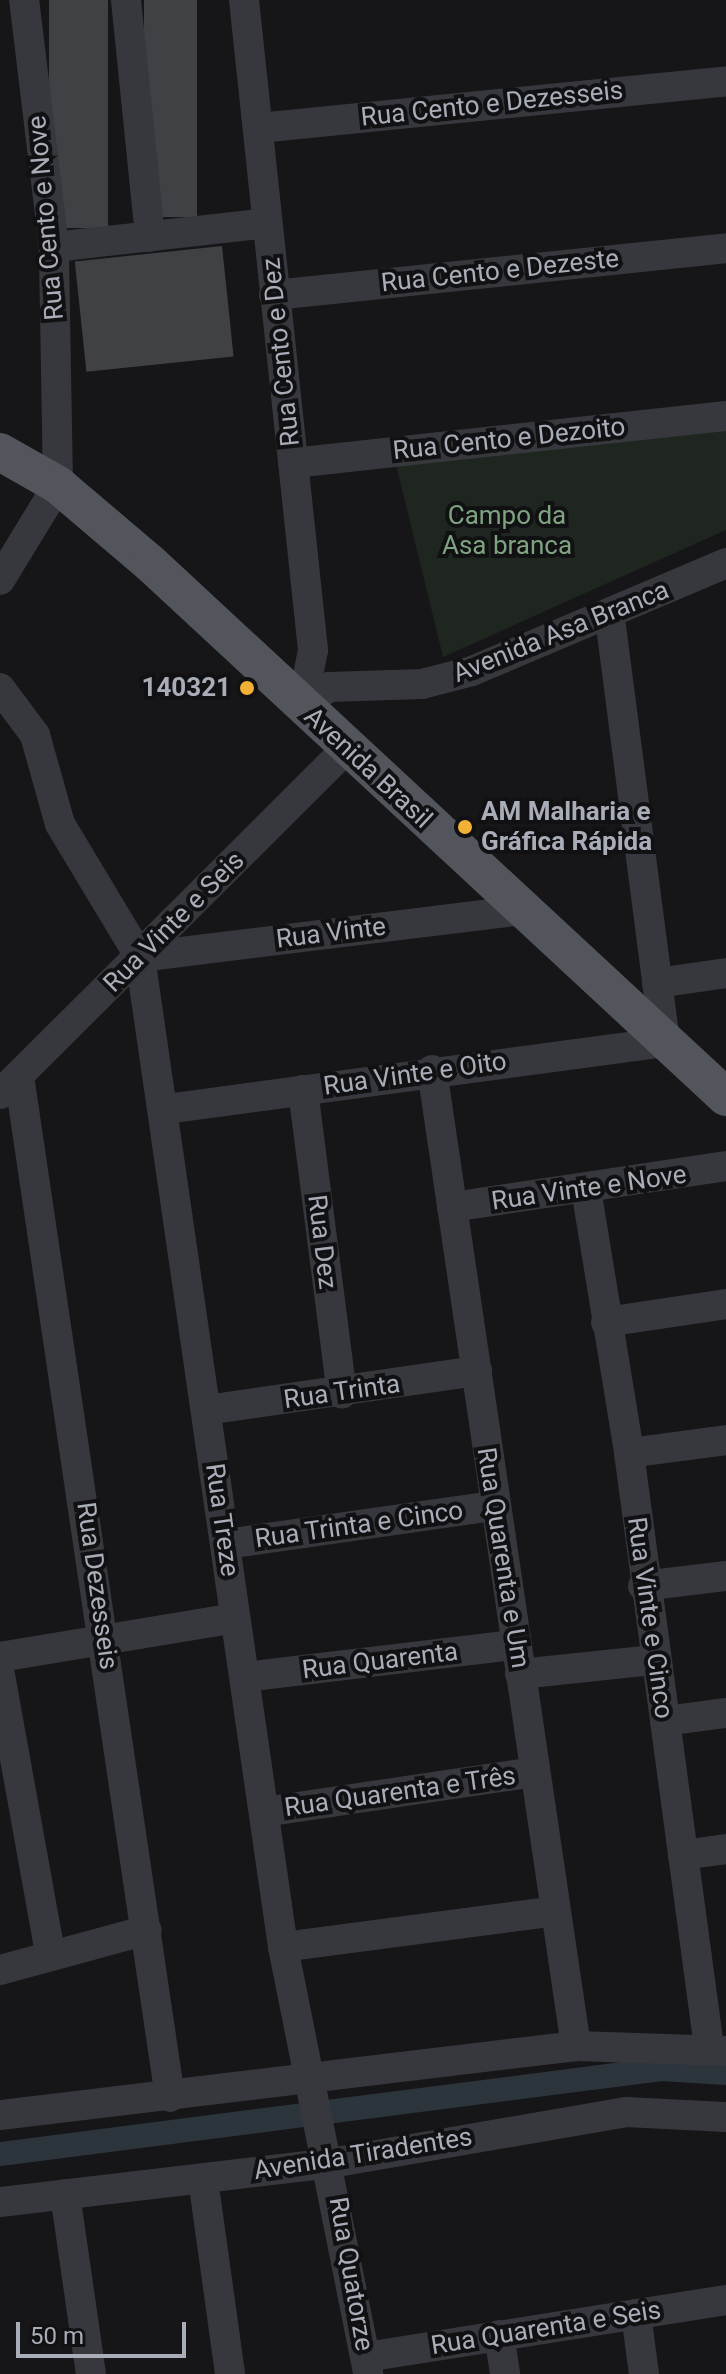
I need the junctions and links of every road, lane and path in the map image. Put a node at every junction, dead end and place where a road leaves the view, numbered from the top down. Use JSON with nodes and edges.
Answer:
{"nodes":[{"id":1,"x":24,"y":0,"type":"edge"},
{"id":2,"x":126,"y":0,"type":"edge"},
{"id":3,"x":244,"y":0,"type":"edge"},
{"id":4,"x":726,"y":81,"type":"edge"},
{"id":5,"x":259,"y":128,"type":"junction"},
{"id":6,"x":267,"y":223,"type":"junction"},
{"id":7,"x":150,"y":237,"type":"junction"},
{"id":8,"x":54,"y":247,"type":"junction"},
{"id":9,"x":726,"y":248,"type":"edge"},
{"id":10,"x":274,"y":295,"type":"junction"},
{"id":11,"x":726,"y":416,"type":"edge"},
{"id":12,"x":0,"y":452,"type":"edge"},
{"id":13,"x":293,"y":463,"type":"junction"},
{"id":14,"x":58,"y":485,"type":"junction"},
{"id":15,"x":726,"y":563,"type":"edge"},
{"id":16,"x":0,"y":580,"type":"edge"},
{"id":17,"x":610,"y":616,"type":"junction"},
{"id":18,"x":0,"y":688,"type":"edge"},
{"id":19,"x":298,"y":703,"type":"junction"},
{"id":20,"x":347,"y":748,"type":"junction"},
{"id":21,"x":522,"y":910,"type":"junction"},
{"id":22,"x":140,"y":957,"type":"junction"},
{"id":23,"x":726,"y":973,"type":"edge"},
{"id":24,"x":657,"y":983,"type":"junction"},
{"id":25,"x":665,"y":1042,"type":"junction"},
{"id":26,"x":432,"y":1070,"type":"junction"},
{"id":27,"x":10,"y":1085,"type":"edge"},
{"id":28,"x":303,"y":1090,"type":"junction"},
{"id":29,"x":726,"y":1097,"type":"edge"},
{"id":30,"x":166,"y":1109,"type":"junction"},
{"id":31,"x":726,"y":1166,"type":"edge"},
{"id":32,"x":586,"y":1189,"type":"junction"},
{"id":33,"x":452,"y":1207,"type":"junction"},
{"id":34,"x":726,"y":1304,"type":"edge"},
{"id":35,"x":606,"y":1322,"type":"junction"},
{"id":36,"x":477,"y":1371,"type":"junction"},
{"id":37,"x":342,"y":1394,"type":"junction"},
{"id":38,"x":206,"y":1410,"type":"junction"},
{"id":39,"x":726,"y":1440,"type":"edge"},
{"id":40,"x":629,"y":1453,"type":"junction"},
{"id":41,"x":492,"y":1506,"type":"junction"},
{"id":42,"x":226,"y":1544,"type":"junction"},
{"id":43,"x":726,"y":1576,"type":"edge"},
{"id":44,"x":643,"y":1586,"type":"junction"},
{"id":45,"x":235,"y":1618,"type":"junction"},
{"id":46,"x":104,"y":1640,"type":"junction"},
{"id":47,"x":0,"y":1657,"type":"edge"},
{"id":48,"x":517,"y":1660,"type":"junction"},
{"id":49,"x":654,"y":1660,"type":"junction"},
{"id":50,"x":0,"y":1675,"type":"edge"},
{"id":51,"x":245,"y":1677,"type":"junction"},
{"id":52,"x":726,"y":1713,"type":"edge"},
{"id":53,"x":665,"y":1721,"type":"junction"},
{"id":54,"x":535,"y":1772,"type":"junction"},
{"id":55,"x":264,"y":1812,"type":"junction"},
{"id":56,"x":726,"y":1849,"type":"edge"},
{"id":57,"x":683,"y":1855,"type":"junction"},
{"id":58,"x":556,"y":1911,"type":"junction"},
{"id":59,"x":147,"y":1930,"type":"junction"},
{"id":60,"x":283,"y":1947,"type":"junction"},
{"id":61,"x":50,"y":1954,"type":"junction"},
{"id":62,"x":0,"y":1970,"type":"edge"},
{"id":63,"x":715,"y":1993,"type":"edge"},
{"id":64,"x":576,"y":2046,"type":"junction"},
{"id":65,"x":718,"y":2049,"type":"edge"},
{"id":66,"x":308,"y":2090,"type":"junction"},
{"id":67,"x":170,"y":2097,"type":"junction"},
{"id":68,"x":0,"y":2115,"type":"edge"},
{"id":69,"x":726,"y":2117,"type":"edge"},
{"id":70,"x":327,"y":2153,"type":"junction"},
{"id":71,"x":203,"y":2179,"type":"junction"},
{"id":72,"x":65,"y":2194,"type":"junction"},
{"id":73,"x":0,"y":2202,"type":"edge"},
{"id":74,"x":726,"y":2300,"type":"edge"},
{"id":75,"x":636,"y":2314,"type":"junction"},
{"id":76,"x":499,"y":2335,"type":"junction"},
{"id":77,"x":367,"y":2365,"type":"edge"},
{"id":78,"x":91,"y":2374,"type":"edge"},
{"id":79,"x":230,"y":2374,"type":"edge"},
{"id":80,"x":505,"y":2374,"type":"edge"},
{"id":81,"x":644,"y":2374,"type":"edge"}],
"edges":[{"from":1,"to":8,"type":"street","name":"Rua Cento e Nove"},
{"from":2,"to":7,"type":"street"},
{"from":3,"to":5,"type":"street","name":"Rua Cento e Dez"},
{"from":4,"to":5,"type":"street","name":"Rua Cento e Dezesseis"},
{"from":5,"to":6,"type":"street","name":"Rua Cento e Dez"},
{"from":6,"to":7,"type":"street"},
{"from":6,"to":10,"type":"street","name":"Rua Cento e Dez"},
{"from":7,"to":8,"type":"street"},
{"from":8,"to":14,"type":"street","name":"Rua Cento e Nove"},
{"from":9,"to":10,"type":"street","name":"Rua Cento e Dezeste"},
{"from":10,"to":13,"type":"street","name":"Rua Cento e Dez"},
{"from":11,"to":13,"type":"street","name":"Rua Cento e Dezoito"},
{"from":12,"to":14,"type":"main road","name":"Avenida Brasil"},
{"from":13,"to":19,"type":"street","name":"Rua Cento e Dez"},
{"from":14,"to":16,"type":"street"},
{"from":14,"to":19,"type":"main road","name":"Avenida Brasil"},
{"from":15,"to":17,"type":"street","name":"Avenida Asa Branca"},
{"from":17,"to":19,"type":"street","name":"Avenida Asa Branca"},
{"from":17,"to":24,"type":"street"},
{"from":18,"to":22,"type":"street"},
{"from":19,"to":20,"type":"main road","name":"Avenida Brasil"},
{"from":20,"to":21,"type":"main road","name":"Avenida Brasil"},
{"from":20,"to":22,"type":"street","name":"Rua Vinte e Seis"},
{"from":21,"to":22,"type":"street","name":"Rua Vinte"},
{"from":21,"to":25,"type":"main road","name":"Avenida Brasil"},
{"from":22,"to":27,"type":"street","name":"Rua Vinte e Seis"},
{"from":22,"to":30,"type":"street","name":"Rua Treze"},
{"from":23,"to":24,"type":"street"},
{"from":24,"to":25,"type":"street"},
{"from":25,"to":26,"type":"street","name":"Rua Vinte e Oito"},
{"from":25,"to":29,"type":"main road","name":"Avenida Brasil"},
{"from":26,"to":28,"type":"street","name":"Rua Vinte e Oito"},
{"from":26,"to":33,"type":"street","name":"Rua Quarenta e Um"},
{"from":27,"to":46,"type":"street","name":"Rua Dezesseis"},
{"from":28,"to":30,"type":"street","name":"Rua Vinte e Oito"},
{"from":28,"to":37,"type":"street","name":"Rua Dez"},
{"from":30,"to":38,"type":"street","name":"Rua Treze"},
{"from":31,"to":32,"type":"street","name":"Rua Vinte e Nove"},
{"from":32,"to":33,"type":"street","name":"Rua Vinte e Nove"},
{"from":32,"to":35,"type":"street","name":"Rua Vinte e Cinco"},
{"from":33,"to":36,"type":"street","name":"Rua Quarenta e Um"},
{"from":34,"to":35,"type":"street"},
{"from":35,"to":40,"type":"street","name":"Rua Vinte e Cinco"},
{"from":36,"to":37,"type":"street","name":"Rua Trinta"},
{"from":36,"to":41,"type":"street","name":"Rua Quarenta e Um"},
{"from":37,"to":38,"type":"street","name":"Rua Trinta"},
{"from":38,"to":42,"type":"street","name":"Rua Treze"},
{"from":39,"to":40,"type":"street"},
{"from":40,"to":44,"type":"street","name":"Rua Vinte e Cinco"},
{"from":41,"to":42,"type":"street","name":"Rua Trinta e Cinco"},
{"from":41,"to":48,"type":"street","name":"Rua Quarenta e Um"},
{"from":42,"to":45,"type":"street","name":"Rua Treze"},
{"from":43,"to":44,"type":"street"},
{"from":44,"to":49,"type":"street","name":"Rua Vinte e Cinco"},
{"from":45,"to":46,"type":"street"},
{"from":45,"to":51,"type":"street","name":"Rua Treze"},
{"from":46,"to":47,"type":"street"},
{"from":46,"to":59,"type":"street","name":"Rua Dezesseis"},
{"from":48,"to":49,"type":"street","name":"Rua Quarenta"},
{"from":48,"to":51,"type":"street","name":"Rua Quarenta"},
{"from":48,"to":54,"type":"street","name":"Rua Quarenta e Um"},
{"from":49,"to":53,"type":"street","name":"Rua Vinte e Cinco"},
{"from":50,"to":61,"type":"street"},
{"from":51,"to":55,"type":"street","name":"Rua Treze"},
{"from":52,"to":53,"type":"street"},
{"from":53,"to":57,"type":"street","name":"Rua Vinte e Cinco"},
{"from":54,"to":55,"type":"street","name":"Rua Quarenta e Três"},
{"from":54,"to":58,"type":"street","name":"Rua Quarenta e Um"},
{"from":55,"to":60,"type":"street","name":"Rua Treze"},
{"from":56,"to":57,"type":"street"},
{"from":57,"to":63,"type":"street","name":"Rua Vinte e Cinco"},
{"from":58,"to":60,"type":"street"},
{"from":58,"to":64,"type":"street","name":"Rua Quarenta e Um"},
{"from":59,"to":61,"type":"street"},
{"from":59,"to":67,"type":"street","name":"Rua Dezesseis"},
{"from":60,"to":66,"type":"street","name":"Rua Treze"},
{"from":61,"to":62,"type":"street"},
{"from":63,"to":65,"type":"street","name":"Rua Vinte e Cinco"},
{"from":64,"to":65,"type":"street"},
{"from":64,"to":66,"type":"street"},
{"from":66,"to":67,"type":"street"},
{"from":66,"to":70,"type":"street","name":"Rua Quatorze"},
{"from":67,"to":68,"type":"street"},
{"from":69,"to":70,"type":"street","name":"Avenida Tiradentes"},
{"from":70,"to":71,"type":"street","name":"Avenida Tiradentes"},
{"from":70,"to":77,"type":"street","name":"Rua Quatorze"},
{"from":71,"to":72,"type":"street","name":"Avenida Tiradentes"},
{"from":71,"to":79,"type":"street"},
{"from":72,"to":73,"type":"street","name":"Avenida Tiradentes"},
{"from":72,"to":78,"type":"street"},
{"from":74,"to":75,"type":"street","name":"Rua Quarenta e Seis"},
{"from":75,"to":76,"type":"street","name":"Rua Quarenta e Seis"},
{"from":75,"to":81,"type":"street"},
{"from":76,"to":77,"type":"street","name":"Rua Quarenta e Seis"},
{"from":76,"to":80,"type":"street"}]}
